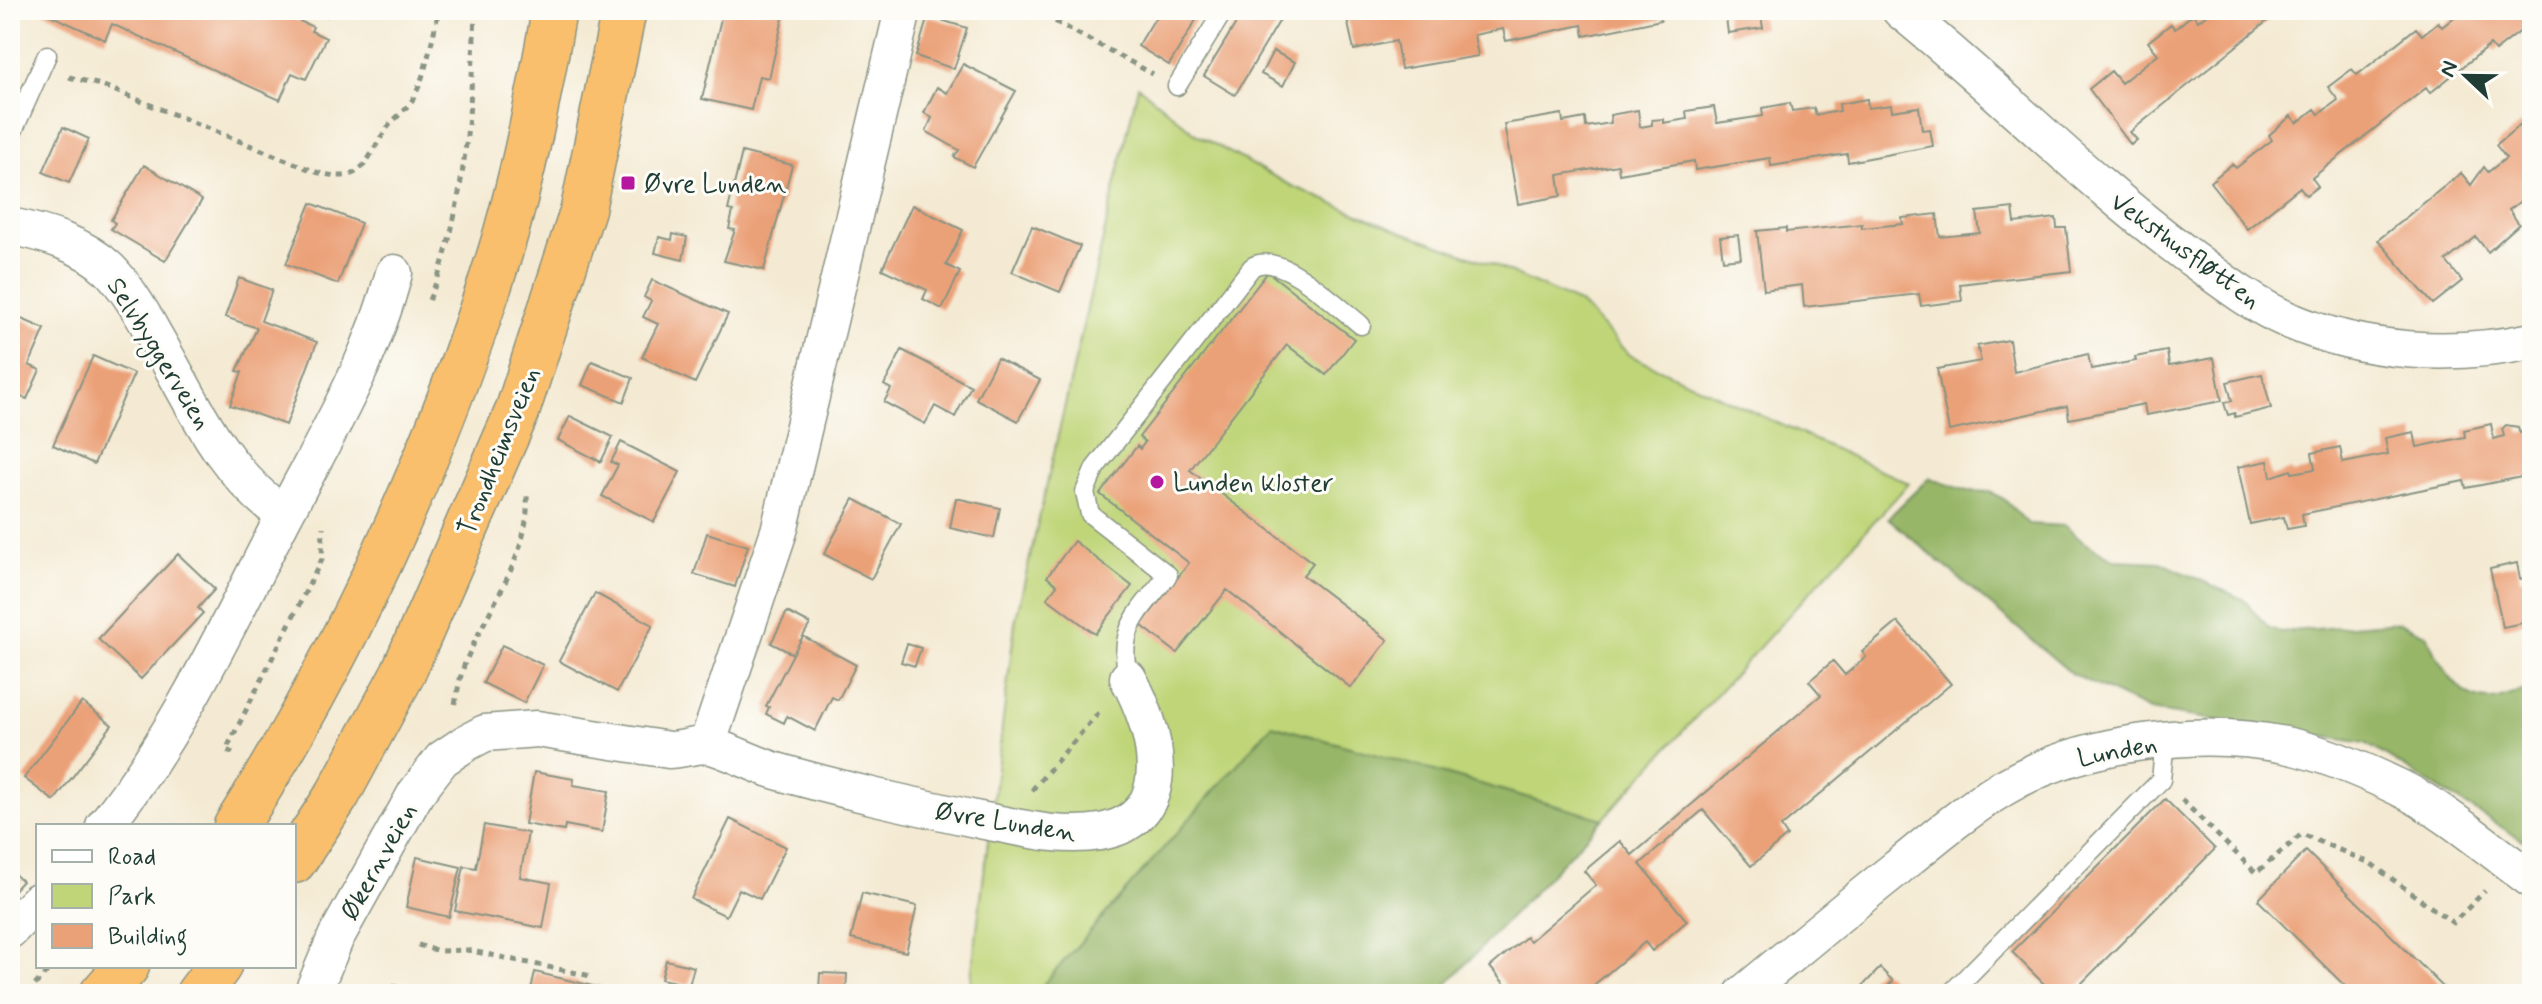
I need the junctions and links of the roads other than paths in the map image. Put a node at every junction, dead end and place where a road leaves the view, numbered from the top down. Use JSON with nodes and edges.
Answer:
{"nodes":[{"id":1,"x":554,"y":10,"type":"edge"},
{"id":2,"x":624,"y":10,"type":"edge"},
{"id":3,"x":903,"y":10,"type":"edge"},
{"id":4,"x":1224,"y":10,"type":"edge"},
{"id":5,"x":1900,"y":10,"type":"edge"},
{"id":6,"x":47,"y":55,"type":"dead end"},
{"id":7,"x":1177,"y":86,"type":"road end"},
{"id":8,"x":10,"y":138,"type":"edge"},
{"id":9,"x":10,"y":226,"type":"edge"},
{"id":10,"x":394,"y":273,"type":"dead end"},
{"id":11,"x":1361,"y":325,"type":"dead end"},
{"id":12,"x":2532,"y":341,"type":"edge"},
{"id":13,"x":284,"y":515,"type":"junction"},
{"id":14,"x":1128,"y":678,"type":"joint"},
{"id":15,"x":2165,"y":740,"type":"junction"},
{"id":16,"x":466,"y":743,"type":"joint"},
{"id":17,"x":707,"y":745,"type":"junction"},
{"id":18,"x":105,"y":824,"type":"edge"},
{"id":19,"x":237,"y":824,"type":"edge"},
{"id":20,"x":296,"y":858,"type":"edge"},
{"id":21,"x":2532,"y":880,"type":"edge"},
{"id":22,"x":36,"y":903,"type":"edge"},
{"id":23,"x":10,"y":930,"type":"edge"},
{"id":24,"x":125,"y":968,"type":"edge"},
{"id":25,"x":218,"y":968,"type":"edge"},
{"id":26,"x":102,"y":994,"type":"edge"},
{"id":27,"x":198,"y":994,"type":"edge"},
{"id":28,"x":312,"y":994,"type":"edge"},
{"id":29,"x":1743,"y":994,"type":"edge"},
{"id":30,"x":1950,"y":994,"type":"edge"}],
"edges":[{"from":1,"to":19,"type":"highway"},
{"from":2,"to":20,"type":"highway","name":"Trondheimsveien"},
{"from":3,"to":17,"type":"street"},
{"from":4,"to":7,"type":"lane"},
{"from":5,"to":12,"type":"street","name":"Veksthusfløtten"},
{"from":6,"to":8,"type":"lane"},
{"from":9,"to":13,"type":"street","name":"Selvbyggerveien"},
{"from":10,"to":13,"type":"street"},
{"from":11,"to":14,"type":"lane","name":"Øvre Lunden"},
{"from":13,"to":18,"type":"street"},
{"from":14,"to":17,"type":"street","name":"Øvre Lunden"},
{"from":15,"to":21,"type":"street","name":"Lunden"},
{"from":15,"to":29,"type":"street","name":"Lunden"},
{"from":15,"to":30,"type":"lane"},
{"from":16,"to":17,"type":"street","name":"Øvre Lunden"},
{"from":16,"to":28,"type":"street","name":"Økernveien"},
{"from":22,"to":23,"type":"street"},
{"from":24,"to":26,"type":"highway"},
{"from":25,"to":27,"type":"highway"}]}
